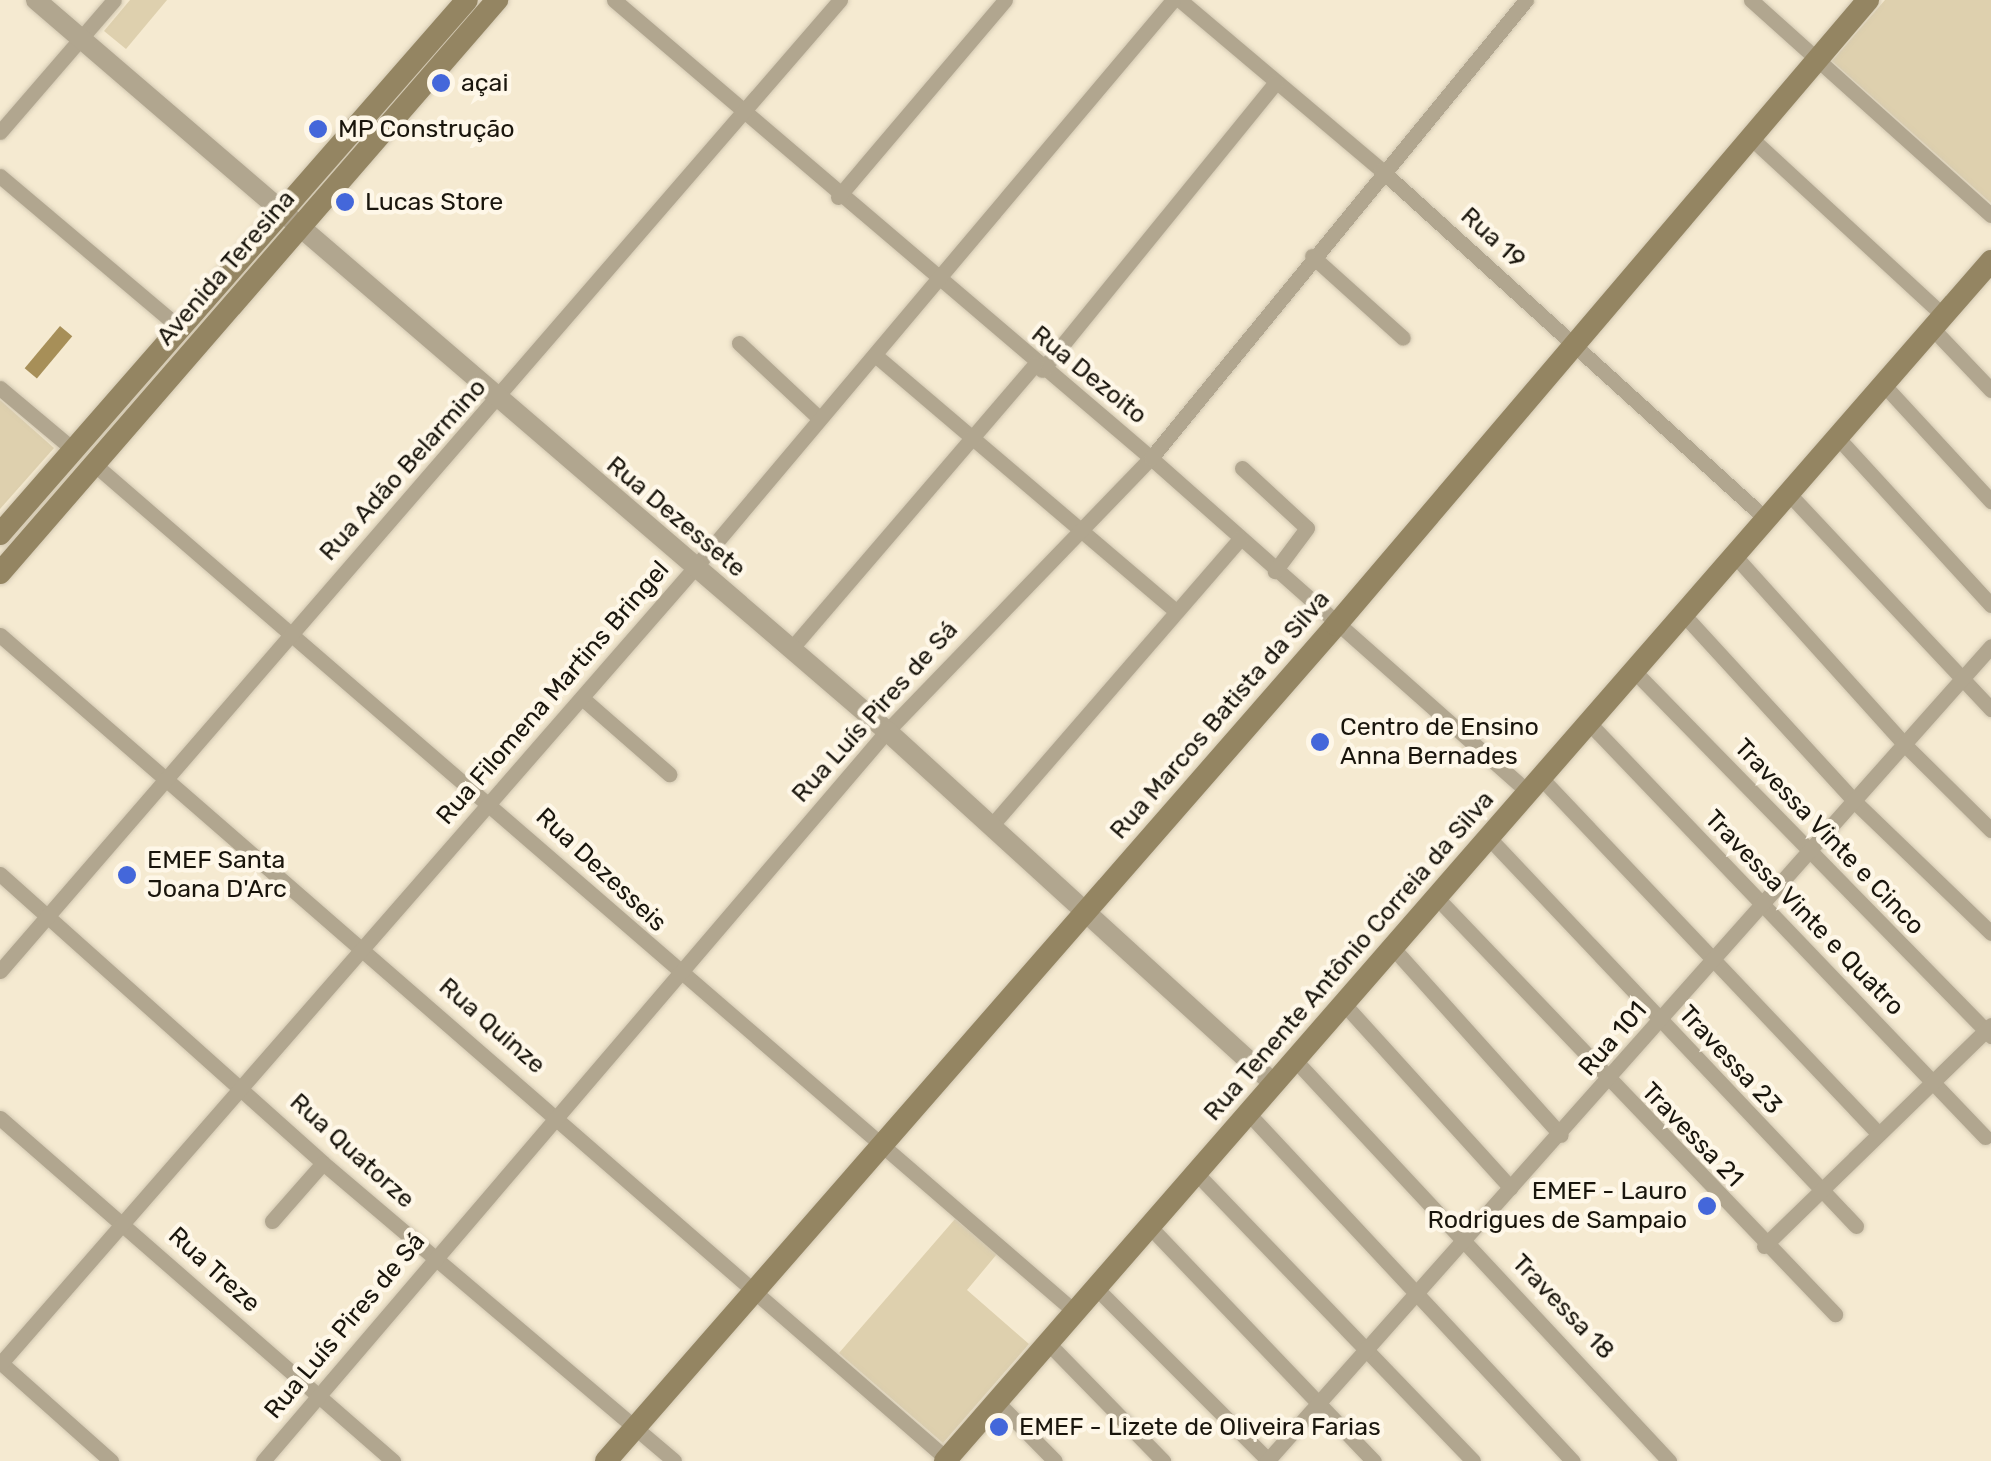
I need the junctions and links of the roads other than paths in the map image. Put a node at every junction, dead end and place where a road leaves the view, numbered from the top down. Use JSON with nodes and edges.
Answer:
{"nodes":[{"id":1,"x":36,"y":0,"type":"edge"},
{"id":2,"x":114,"y":0,"type":"edge"},
{"id":3,"x":467,"y":0,"type":"edge"},
{"id":4,"x":497,"y":0,"type":"edge"},
{"id":5,"x":614,"y":0,"type":"edge"},
{"id":6,"x":840,"y":0,"type":"edge"},
{"id":7,"x":1005,"y":0,"type":"edge"},
{"id":8,"x":1177,"y":0,"type":"edge"},
{"id":9,"x":1526,"y":0,"type":"edge"},
{"id":10,"x":1751,"y":0,"type":"edge"},
{"id":11,"x":1868,"y":0,"type":"edge"},
{"id":12,"x":80,"y":38,"type":"junction"},
{"id":13,"x":1819,"y":57,"type":"junction"},
{"id":14,"x":1276,"y":82,"type":"junction"},
{"id":15,"x":743,"y":113,"type":"junction"},
{"id":16,"x":0,"y":132,"type":"edge"},
{"id":17,"x":365,"y":133,"type":"junction"},
{"id":18,"x":1752,"y":138,"type":"junction"},
{"id":19,"x":1381,"y":170,"type":"junction"},
{"id":20,"x":0,"y":176,"type":"edge"},
{"id":21,"x":838,"y":198,"type":"junction"},
{"id":22,"x":1991,"y":215,"type":"edge"},
{"id":23,"x":292,"y":216,"type":"junction"},
{"id":24,"x":1312,"y":256,"type":"junction"},
{"id":25,"x":1989,"y":269,"type":"edge"},
{"id":26,"x":937,"y":279,"type":"junction"},
{"id":27,"x":1937,"y":321,"type":"junction"},
{"id":28,"x":180,"y":329,"type":"junction"},
{"id":29,"x":1403,"y":338,"type":"dead end"},
{"id":30,"x":739,"y":344,"type":"dead end"},
{"id":31,"x":1575,"y":347,"type":"junction"},
{"id":32,"x":875,"y":355,"type":"junction"},
{"id":33,"x":1038,"y":367,"type":"junction"},
{"id":34,"x":1882,"y":382,"type":"junction"},
{"id":35,"x":0,"y":388,"type":"edge"},
{"id":36,"x":1991,"y":390,"type":"edge"},
{"id":37,"x":498,"y":402,"type":"junction"},
{"id":38,"x":819,"y":418,"type":"junction"},
{"id":39,"x":968,"y":437,"type":"junction"},
{"id":40,"x":1837,"y":437,"type":"junction"},
{"id":41,"x":74,"y":450,"type":"junction"},
{"id":42,"x":1150,"y":458,"type":"junction"},
{"id":43,"x":94,"y":464,"type":"junction"},
{"id":44,"x":1242,"y":468,"type":"dead end"},
{"id":45,"x":1790,"y":495,"type":"junction"},
{"id":46,"x":1991,"y":501,"type":"edge"},
{"id":47,"x":1766,"y":518,"type":"junction"},
{"id":48,"x":1084,"y":527,"type":"junction"},
{"id":49,"x":0,"y":534,"type":"edge"},
{"id":50,"x":1240,"y":540,"type":"junction"},
{"id":51,"x":1734,"y":555,"type":"junction"},
{"id":52,"x":696,"y":565,"type":"junction"},
{"id":53,"x":1275,"y":571,"type":"junction"},
{"id":54,"x":0,"y":573,"type":"edge"},
{"id":55,"x":1991,"y":605,"type":"edge"},
{"id":56,"x":1176,"y":611,"type":"junction"},
{"id":57,"x":1684,"y":614,"type":"junction"},
{"id":58,"x":1336,"y":625,"type":"junction"},
{"id":59,"x":292,"y":633,"type":"junction"},
{"id":60,"x":0,"y":635,"type":"edge"},
{"id":61,"x":1991,"y":646,"type":"edge"},
{"id":62,"x":791,"y":649,"type":"junction"},
{"id":63,"x":1634,"y":671,"type":"junction"},
{"id":64,"x":1964,"y":680,"type":"junction"},
{"id":65,"x":582,"y":698,"type":"junction"},
{"id":66,"x":1991,"y":710,"type":"edge"},
{"id":67,"x":1588,"y":723,"type":"junction"},
{"id":68,"x":887,"y":731,"type":"junction"},
{"id":69,"x":1905,"y":746,"type":"junction"},
{"id":70,"x":669,"y":774,"type":"dead end"},
{"id":71,"x":167,"y":778,"type":"junction"},
{"id":72,"x":1535,"y":785,"type":"junction"},
{"id":73,"x":492,"y":802,"type":"junction"},
{"id":74,"x":1855,"y":802,"type":"junction"},
{"id":75,"x":992,"y":825,"type":"junction"},
{"id":76,"x":1991,"y":830,"type":"edge"},
{"id":77,"x":1489,"y":838,"type":"junction"},
{"id":78,"x":1808,"y":854,"type":"junction"},
{"id":79,"x":0,"y":874,"type":"edge"},
{"id":80,"x":1437,"y":898,"type":"junction"},
{"id":81,"x":1761,"y":907,"type":"junction"},
{"id":82,"x":1085,"y":911,"type":"junction"},
{"id":83,"x":48,"y":916,"type":"junction"},
{"id":84,"x":1991,"y":933,"type":"edge"},
{"id":85,"x":365,"y":948,"type":"junction"},
{"id":86,"x":1393,"y":948,"type":"junction"},
{"id":87,"x":1714,"y":959,"type":"junction"},
{"id":88,"x":0,"y":971,"type":"edge"},
{"id":89,"x":677,"y":975,"type":"junction"},
{"id":90,"x":1344,"y":1004,"type":"junction"},
{"id":91,"x":1660,"y":1024,"type":"junction"},
{"id":92,"x":1990,"y":1031,"type":"edge"},
{"id":93,"x":1294,"y":1059,"type":"junction"},
{"id":94,"x":1933,"y":1082,"type":"junction"},
{"id":95,"x":1608,"y":1083,"type":"junction"},
{"id":96,"x":1273,"y":1084,"type":"junction"},
{"id":97,"x":244,"y":1087,"type":"junction"},
{"id":98,"x":1248,"y":1113,"type":"junction"},
{"id":99,"x":0,"y":1118,"type":"edge"},
{"id":100,"x":560,"y":1119,"type":"junction"},
{"id":101,"x":1878,"y":1132,"type":"junction"},
{"id":102,"x":1561,"y":1135,"type":"junction"},
{"id":103,"x":1985,"y":1138,"type":"dead end"},
{"id":104,"x":877,"y":1146,"type":"junction"},
{"id":105,"x":323,"y":1163,"type":"junction"},
{"id":106,"x":1196,"y":1174,"type":"junction"},
{"id":107,"x":1511,"y":1188,"type":"junction"},
{"id":108,"x":1820,"y":1191,"type":"junction"},
{"id":109,"x":272,"y":1221,"type":"dead end"},
{"id":110,"x":125,"y":1225,"type":"junction"},
{"id":111,"x":1856,"y":1226,"type":"dead end"},
{"id":112,"x":1150,"y":1227,"type":"junction"},
{"id":113,"x":1466,"y":1241,"type":"junction"},
{"id":114,"x":1764,"y":1246,"type":"junction"},
{"id":115,"x":436,"y":1256,"type":"junction"},
{"id":116,"x":1097,"y":1289,"type":"junction"},
{"id":117,"x":754,"y":1290,"type":"junction"},
{"id":118,"x":1415,"y":1293,"type":"junction"},
{"id":119,"x":1074,"y":1312,"type":"junction"},
{"id":120,"x":1835,"y":1314,"type":"dead end"},
{"id":121,"x":1048,"y":1343,"type":"junction"},
{"id":122,"x":1370,"y":1347,"type":"junction"},
{"id":123,"x":0,"y":1363,"type":"edge"},
{"id":124,"x":320,"y":1398,"type":"junction"},
{"id":125,"x":1322,"y":1400,"type":"junction"},
{"id":126,"x":998,"y":1403,"type":"junction"},
{"id":127,"x":635,"y":1428,"type":"junction"},
{"id":128,"x":1570,"y":1458,"type":"edge"},
{"id":129,"x":946,"y":1460,"type":"edge"},
{"id":130,"x":111,"y":1461,"type":"edge"},
{"id":131,"x":263,"y":1461,"type":"edge"},
{"id":132,"x":393,"y":1461,"type":"edge"},
{"id":133,"x":606,"y":1461,"type":"edge"},
{"id":134,"x":674,"y":1461,"type":"edge"},
{"id":135,"x":1056,"y":1461,"type":"edge"},
{"id":136,"x":1163,"y":1461,"type":"edge"},
{"id":137,"x":1268,"y":1461,"type":"edge"},
{"id":138,"x":1374,"y":1461,"type":"edge"},
{"id":139,"x":1474,"y":1461,"type":"edge"},
{"id":140,"x":1669,"y":1461,"type":"edge"}],
"edges":[{"from":1,"to":12,"type":"street","name":"Rua Dezessete"},
{"from":2,"to":12,"type":"street"},
{"from":3,"to":17,"type":"main road","name":"Avenida Teresina"},
{"from":4,"to":17,"type":"main road","name":"Avenida Teresina"},
{"from":5,"to":15,"type":"street","name":"Rua Dezoito"},
{"from":6,"to":15,"type":"street","name":"Rua Adão Belarmino"},
{"from":7,"to":21,"type":"street"},
{"from":8,"to":14,"type":"street","name":"Rua 19"},
{"from":8,"to":26,"type":"street","name":"Rua Filomena Martins Bringel"},
{"from":9,"to":19,"type":"street","name":"Rua Luís Pires de Sá"},
{"from":10,"to":13,"type":"street"},
{"from":11,"to":13,"type":"main road","name":"Rua Marcos Batista da Silva"},
{"from":12,"to":16,"type":"street"},
{"from":12,"to":23,"type":"street","name":"Rua Dezessete"},
{"from":13,"to":18,"type":"main road","name":"Rua Marcos Batista da Silva"},
{"from":13,"to":22,"type":"street"},
{"from":14,"to":19,"type":"street","name":"Rua 19"},
{"from":14,"to":33,"type":"street"},
{"from":15,"to":21,"type":"street","name":"Rua Dezoito"},
{"from":15,"to":37,"type":"street","name":"Rua Adão Belarmino"},
{"from":17,"to":23,"type":"main road","name":"Avenida Teresina"},
{"from":18,"to":27,"type":"street"},
{"from":18,"to":31,"type":"main road","name":"Rua Marcos Batista da Silva"},
{"from":19,"to":24,"type":"street","name":"Rua Luís Pires de Sá"},
{"from":19,"to":31,"type":"street","name":"Rua 19"},
{"from":20,"to":28,"type":"street"},
{"from":21,"to":26,"type":"street","name":"Rua Dezoito"},
{"from":23,"to":28,"type":"main road","name":"Avenida Teresina"},
{"from":23,"to":37,"type":"street","name":"Rua Dezessete"},
{"from":23,"to":43,"type":"main road","name":"Avenida Teresina"},
{"from":24,"to":29,"type":"street"},
{"from":24,"to":42,"type":"street","name":"Rua Luís Pires de Sá"},
{"from":25,"to":27,"type":"main road","name":"Rua Tenente Antônio Correia da Silva"},
{"from":26,"to":32,"type":"street","name":"Rua Filomena Martins Bringel"},
{"from":26,"to":33,"type":"street","name":"Rua Dezoito"},
{"from":27,"to":34,"type":"main road","name":"Rua Tenente Antônio Correia da Silva"},
{"from":27,"to":36,"type":"street"},
{"from":28,"to":41,"type":"main road","name":"Avenida Teresina"},
{"from":30,"to":38,"type":"street"},
{"from":31,"to":47,"type":"street","name":"Rua 19"},
{"from":31,"to":58,"type":"main road","name":"Rua Marcos Batista da Silva"},
{"from":32,"to":38,"type":"street","name":"Rua Filomena Martins Bringel"},
{"from":32,"to":39,"type":"street"},
{"from":33,"to":39,"type":"street"},
{"from":33,"to":42,"type":"street","name":"Rua Dezoito"},
{"from":34,"to":40,"type":"main road","name":"Rua Tenente Antônio Correia da Silva"},
{"from":34,"to":46,"type":"street"},
{"from":35,"to":41,"type":"street"},
{"from":37,"to":52,"type":"street","name":"Rua Dezessete"},
{"from":37,"to":59,"type":"street","name":"Rua Adão Belarmino"},
{"from":38,"to":52,"type":"street","name":"Rua Filomena Martins Bringel"},
{"from":39,"to":48,"type":"street"},
{"from":39,"to":62,"type":"street"},
{"from":40,"to":45,"type":"main road","name":"Rua Tenente Antônio Correia da Silva"},
{"from":40,"to":55,"type":"street"},
{"from":41,"to":49,"type":"main road","name":"Avenida Teresina"},
{"from":42,"to":48,"type":"street","name":"Rua Luís Pires de Sá"},
{"from":42,"to":50,"type":"street","name":"Rua Dezoito"},
{"from":43,"to":54,"type":"main road","name":"Avenida Teresina"},
{"from":43,"to":59,"type":"street","name":"Rua Dezesseis"},
{"from":44,"to":53,"type":"street"},
{"from":45,"to":47,"type":"main road","name":"Rua Tenente Antônio Correia da Silva"},
{"from":45,"to":64,"type":"street"},
{"from":47,"to":51,"type":"main road","name":"Rua Tenente Antônio Correia da Silva"},
{"from":48,"to":56,"type":"street"},
{"from":48,"to":68,"type":"street","name":"Rua Luís Pires de Sá"},
{"from":50,"to":53,"type":"street","name":"Rua Dezoito"},
{"from":50,"to":56,"type":"street"},
{"from":51,"to":57,"type":"main road","name":"Rua Tenente Antônio Correia da Silva"},
{"from":51,"to":69,"type":"street"},
{"from":52,"to":62,"type":"street","name":"Rua Dezessete"},
{"from":52,"to":65,"type":"street","name":"Rua Filomena Martins Bringel"},
{"from":53,"to":58,"type":"street","name":"Rua Dezoito"},
{"from":56,"to":75,"type":"street"},
{"from":57,"to":63,"type":"main road","name":"Rua Tenente Antônio Correia da Silva"},
{"from":57,"to":74,"type":"street"},
{"from":58,"to":72,"type":"street","name":"Rua Dezoito"},
{"from":58,"to":82,"type":"main road","name":"Rua Marcos Batista da Silva"},
{"from":59,"to":71,"type":"street","name":"Rua Adão Belarmino"},
{"from":59,"to":73,"type":"street","name":"Rua Dezesseis"},
{"from":60,"to":71,"type":"street","name":"Rua Quinze"},
{"from":61,"to":64,"type":"street","name":"Rua 101"},
{"from":62,"to":68,"type":"street","name":"Rua Dezessete"},
{"from":63,"to":67,"type":"main road","name":"Rua Tenente Antônio Correia da Silva"},
{"from":63,"to":78,"type":"street","name":"Travessa Vinte e Cinco"},
{"from":64,"to":66,"type":"street"},
{"from":64,"to":69,"type":"street","name":"Rua 101"},
{"from":65,"to":70,"type":"street"},
{"from":65,"to":73,"type":"street","name":"Rua Filomena Martins Bringel"},
{"from":67,"to":72,"type":"main road","name":"Rua Tenente Antônio Correia da Silva"},
{"from":67,"to":81,"type":"street","name":"Travessa Vinte e Quatro"},
{"from":68,"to":75,"type":"street","name":"Rua Dezessete"},
{"from":68,"to":89,"type":"street","name":"Rua Luís Pires de Sá"},
{"from":69,"to":74,"type":"street","name":"Rua 101"},
{"from":69,"to":76,"type":"street"},
{"from":71,"to":83,"type":"street","name":"Rua Adão Belarmino"},
{"from":71,"to":85,"type":"street","name":"Rua Quinze"},
{"from":72,"to":77,"type":"main road","name":"Rua Tenente Antônio Correia da Silva"},
{"from":72,"to":87,"type":"street","name":"Rua Dezoito"},
{"from":73,"to":85,"type":"street","name":"Rua Filomena Martins Bringel"},
{"from":73,"to":89,"type":"street","name":"Rua Dezesseis"},
{"from":74,"to":78,"type":"street","name":"Rua 101"},
{"from":74,"to":84,"type":"street"},
{"from":75,"to":82,"type":"street","name":"Rua Dezessete"},
{"from":77,"to":80,"type":"main road","name":"Rua Tenente Antônio Correia da Silva"},
{"from":77,"to":91,"type":"street","name":"Travessa 23"},
{"from":78,"to":81,"type":"street","name":"Rua 101"},
{"from":78,"to":92,"type":"street","name":"Travessa Vinte e Cinco"},
{"from":79,"to":83,"type":"street","name":"Rua Quatorze"},
{"from":80,"to":86,"type":"main road","name":"Rua Tenente Antônio Correia da Silva"},
{"from":80,"to":95,"type":"street","name":"Travessa 21"},
{"from":81,"to":87,"type":"street","name":"Rua 101"},
{"from":81,"to":94,"type":"street","name":"Travessa Vinte e Quatro"},
{"from":82,"to":96,"type":"street","name":"Rua Dezessete"},
{"from":82,"to":104,"type":"main road","name":"Rua Marcos Batista da Silva"},
{"from":83,"to":88,"type":"street","name":"Rua Adão Belarmino"},
{"from":83,"to":97,"type":"street","name":"Rua Quatorze"},
{"from":85,"to":97,"type":"street","name":"Rua Filomena Martins Bringel"},
{"from":85,"to":100,"type":"street","name":"Rua Quinze"},
{"from":86,"to":90,"type":"main road","name":"Rua Tenente Antônio Correia da Silva"},
{"from":86,"to":102,"type":"street"},
{"from":87,"to":91,"type":"street","name":"Rua 101"},
{"from":87,"to":101,"type":"street","name":"Rua Dezoito"},
{"from":89,"to":100,"type":"street","name":"Rua Luís Pires de Sá"},
{"from":89,"to":104,"type":"street","name":"Rua Dezesseis"},
{"from":90,"to":93,"type":"main road","name":"Rua Tenente Antônio Correia da Silva"},
{"from":90,"to":107,"type":"street"},
{"from":91,"to":95,"type":"street","name":"Rua 101"},
{"from":91,"to":108,"type":"street","name":"Travessa 23"},
{"from":92,"to":94,"type":"street"},
{"from":93,"to":96,"type":"main road","name":"Rua Tenente Antônio Correia da Silva"},
{"from":93,"to":113,"type":"street","name":"Travessa 18"},
{"from":94,"to":101,"type":"street"},
{"from":94,"to":103,"type":"street","name":"Travessa Vinte e Quatro"},
{"from":95,"to":102,"type":"street","name":"Rua 101"},
{"from":95,"to":114,"type":"street","name":"Travessa 21"},
{"from":96,"to":98,"type":"main road","name":"Rua Tenente Antônio Correia da Silva"},
{"from":97,"to":105,"type":"street","name":"Rua Quatorze"},
{"from":97,"to":110,"type":"street","name":"Rua Filomena Martins Bringel"},
{"from":98,"to":106,"type":"main road","name":"Rua Tenente Antônio Correia da Silva"},
{"from":98,"to":118,"type":"street"},
{"from":99,"to":110,"type":"street","name":"Rua Treze"},
{"from":100,"to":115,"type":"street","name":"Rua Luís Pires de Sá"},
{"from":100,"to":117,"type":"street","name":"Rua Quinze"},
{"from":101,"to":108,"type":"street"},
{"from":102,"to":107,"type":"street","name":"Rua 101"},
{"from":104,"to":117,"type":"main road","name":"Rua Marcos Batista da Silva"},
{"from":104,"to":119,"type":"street","name":"Rua Dezesseis"},
{"from":105,"to":109,"type":"street"},
{"from":105,"to":115,"type":"street","name":"Rua Quatorze"},
{"from":106,"to":112,"type":"main road","name":"Rua Tenente Antônio Correia da Silva"},
{"from":106,"to":122,"type":"street"},
{"from":107,"to":113,"type":"street","name":"Rua 101"},
{"from":108,"to":111,"type":"street","name":"Travessa 23"},
{"from":108,"to":114,"type":"street"},
{"from":110,"to":123,"type":"street","name":"Rua Filomena Martins Bringel"},
{"from":110,"to":124,"type":"street","name":"Rua Treze"},
{"from":112,"to":116,"type":"main road","name":"Rua Tenente Antônio Correia da Silva"},
{"from":112,"to":125,"type":"street"},
{"from":113,"to":118,"type":"street","name":"Rua 101"},
{"from":113,"to":140,"type":"street","name":"Travessa 18"},
{"from":114,"to":120,"type":"street","name":"Travessa 21"},
{"from":115,"to":124,"type":"street","name":"Rua Luís Pires de Sá"},
{"from":115,"to":127,"type":"street","name":"Rua Quatorze"},
{"from":116,"to":119,"type":"main road","name":"Rua Tenente Antônio Correia da Silva"},
{"from":116,"to":137,"type":"street"},
{"from":117,"to":127,"type":"main road","name":"Rua Marcos Batista da Silva"},
{"from":117,"to":129,"type":"street","name":"Rua Quinze"},
{"from":118,"to":122,"type":"street","name":"Rua 101"},
{"from":118,"to":128,"type":"street"},
{"from":119,"to":121,"type":"main road","name":"Rua Tenente Antônio Correia da Silva"},
{"from":121,"to":126,"type":"main road","name":"Rua Tenente Antônio Correia da Silva"},
{"from":121,"to":136,"type":"street"},
{"from":122,"to":125,"type":"street","name":"Rua 101"},
{"from":122,"to":139,"type":"street"},
{"from":123,"to":130,"type":"street"},
{"from":124,"to":131,"type":"street","name":"Rua Luís Pires de Sá"},
{"from":124,"to":132,"type":"street","name":"Rua Treze"},
{"from":125,"to":137,"type":"street","name":"Rua 101"},
{"from":125,"to":138,"type":"street"},
{"from":126,"to":129,"type":"main road","name":"Rua Tenente Antônio Correia da Silva"},
{"from":126,"to":135,"type":"street"},
{"from":127,"to":133,"type":"main road","name":"Rua Marcos Batista da Silva"},
{"from":127,"to":134,"type":"street","name":"Rua Quatorze"}]}
